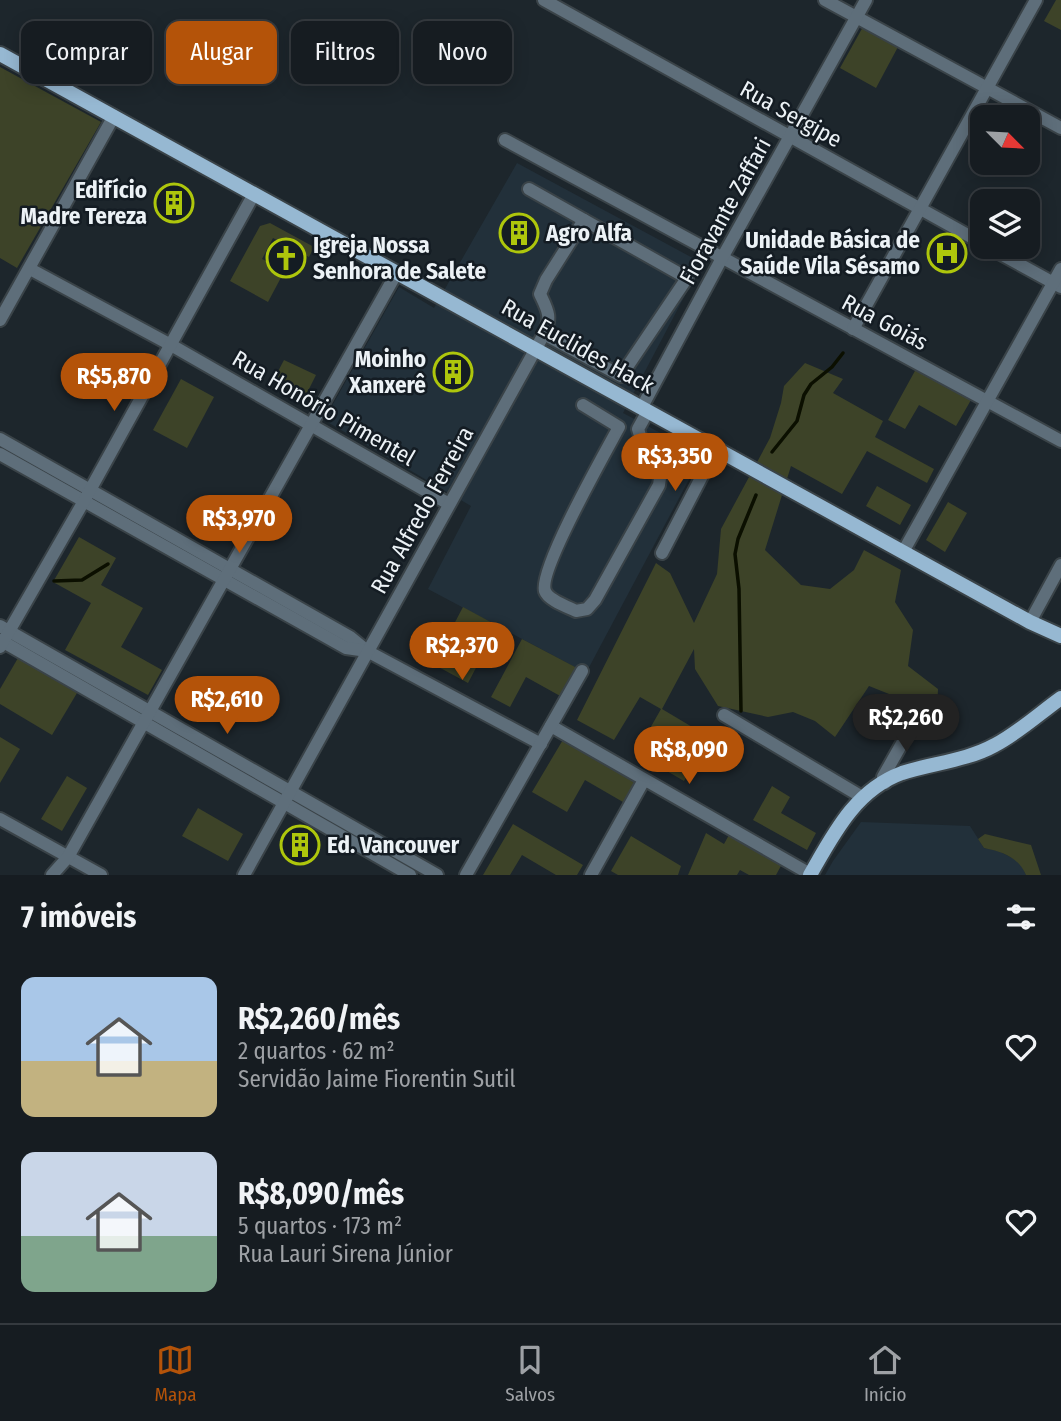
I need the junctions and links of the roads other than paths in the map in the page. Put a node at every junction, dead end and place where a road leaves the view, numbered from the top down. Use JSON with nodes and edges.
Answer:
{"nodes":[{"id":1,"x":544,"y":0,"type":"edge"},
{"id":2,"x":825,"y":0,"type":"edge"},
{"id":3,"x":866,"y":0,"type":"edge"},
{"id":4,"x":1036,"y":0,"type":"edge"},
{"id":5,"x":856,"y":17,"type":"junction"},
{"id":6,"x":0,"y":54,"type":"edge"},
{"id":7,"x":986,"y":86,"type":"junction"},
{"id":8,"x":114,"y":116,"type":"junction"},
{"id":9,"x":1061,"y":128,"type":"edge"},
{"id":10,"x":790,"y":138,"type":"junction"},
{"id":11,"x":505,"y":140,"type":"dead end"},
{"id":12,"x":529,"y":189,"type":"dead end"},
{"id":13,"x":254,"y":194,"type":"junction"},
{"id":14,"x":919,"y":209,"type":"junction"},
{"id":15,"x":584,"y":220,"type":"junction"},
{"id":16,"x":970,"y":237,"type":"edge"},
{"id":17,"x":722,"y":258,"type":"junction"},
{"id":18,"x":1010,"y":259,"type":"edge"},
{"id":19,"x":30,"y":269,"type":"junction"},
{"id":20,"x":1061,"y":269,"type":"edge"},
{"id":21,"x":396,"y":274,"type":"junction"},
{"id":22,"x":1057,"y":285,"type":"edge"},
{"id":23,"x":0,"y":320,"type":"edge"},
{"id":24,"x":853,"y":329,"type":"junction"},
{"id":25,"x":544,"y":334,"type":"junction"},
{"id":26,"x":171,"y":345,"type":"junction"},
{"id":27,"x":534,"y":348,"type":"junction"},
{"id":28,"x":987,"y":400,"type":"junction"},
{"id":29,"x":583,"y":405,"type":"dead end"},
{"id":30,"x":645,"y":409,"type":"junction"},
{"id":31,"x":310,"y":425,"type":"junction"},
{"id":32,"x":1,"y":441,"type":"edge"},
{"id":33,"x":1061,"y":441,"type":"edge"},
{"id":34,"x":716,"y":449,"type":"junction"},
{"id":35,"x":0,"y":454,"type":"edge"},
{"id":36,"x":29,"y":463,"type":"junction"},
{"id":37,"x":87,"y":496,"type":"junction"},
{"id":38,"x":449,"y":504,"type":"junction"},
{"id":39,"x":903,"y":552,"type":"junction"},
{"id":40,"x":662,"y":553,"type":"dead end"},
{"id":41,"x":1061,"y":565,"type":"edge"},
{"id":42,"x":226,"y":574,"type":"junction"},
{"id":43,"x":1030,"y":622,"type":"junction"},
{"id":44,"x":1061,"y":636,"type":"edge"},
{"id":45,"x":2,"y":637,"type":"edge"},
{"id":46,"x":368,"y":651,"type":"junction"},
{"id":47,"x":582,"y":671,"type":"dead end"},
{"id":48,"x":1061,"y":698,"type":"edge"},
{"id":49,"x":724,"y":715,"type":"dead end"},
{"id":50,"x":918,"y":715,"type":"dead end"},
{"id":51,"x":146,"y":716,"type":"junction"},
{"id":52,"x":551,"y":726,"type":"junction"},
{"id":53,"x":541,"y":744,"type":"junction"},
{"id":54,"x":644,"y":780,"type":"junction"},
{"id":55,"x":885,"y":783,"type":"junction"},
{"id":56,"x":862,"y":797,"type":"junction"},
{"id":57,"x":288,"y":798,"type":"junction"},
{"id":58,"x":0,"y":819,"type":"edge"},
{"id":59,"x":386,"y":853,"type":"junction"},
{"id":60,"x":68,"y":857,"type":"junction"},
{"id":61,"x":52,"y":875,"type":"edge"},
{"id":62,"x":101,"y":875,"type":"edge"},
{"id":63,"x":244,"y":875,"type":"edge"},
{"id":64,"x":410,"y":875,"type":"edge"},
{"id":65,"x":437,"y":875,"type":"edge"},
{"id":66,"x":466,"y":875,"type":"edge"},
{"id":67,"x":591,"y":875,"type":"edge"},
{"id":68,"x":810,"y":875,"type":"edge"}],
"edges":[{"from":1,"to":10,"type":"street","name":"Rua Sergipe"},
{"from":2,"to":5,"type":"street"},
{"from":3,"to":5,"type":"street","name":"Fioravante Zaffari"},
{"from":4,"to":7,"type":"street"},
{"from":5,"to":7,"type":"street"},
{"from":5,"to":10,"type":"street","name":"Fioravante Zaffari"},
{"from":6,"to":8,"type":"main road","name":"Rua Euclides Hack"},
{"from":7,"to":9,"type":"street"},
{"from":7,"to":14,"type":"street"},
{"from":8,"to":13,"type":"main road","name":"Rua Euclides Hack"},
{"from":8,"to":19,"type":"street"},
{"from":10,"to":14,"type":"street","name":"Rua Sergipe"},
{"from":10,"to":17,"type":"street","name":"Fioravante Zaffari"},
{"from":11,"to":17,"type":"street","name":"Rua Goiás"},
{"from":12,"to":15,"type":"street"},
{"from":13,"to":21,"type":"main road","name":"Rua Euclides Hack"},
{"from":13,"to":26,"type":"street"},
{"from":14,"to":16,"type":"street","name":"Rua Sergipe"},
{"from":14,"to":24,"type":"street"},
{"from":15,"to":25,"type":"street"},
{"from":15,"to":25,"type":"street"},
{"from":17,"to":24,"type":"street","name":"Rua Goiás"},
{"from":17,"to":30,"type":"street","name":"Fioravante Zaffari"},
{"from":18,"to":22,"type":"street"},
{"from":19,"to":23,"type":"street"},
{"from":19,"to":26,"type":"street","name":"Rua Honório Pimentel"},
{"from":20,"to":22,"type":"street"},
{"from":21,"to":27,"type":"main road","name":"Rua Euclides Hack"},
{"from":21,"to":31,"type":"street"},
{"from":22,"to":28,"type":"street"},
{"from":24,"to":28,"type":"street","name":"Rua Goiás"},
{"from":25,"to":27,"type":"street","name":"Rua Alfredo Ferreira"},
{"from":26,"to":31,"type":"street","name":"Rua Honório Pimentel"},
{"from":26,"to":37,"type":"street"},
{"from":27,"to":30,"type":"main road","name":"Rua Euclides Hack"},
{"from":27,"to":38,"type":"street","name":"Rua Alfredo Ferreira"},
{"from":28,"to":33,"type":"street","name":"Rua Goiás"},
{"from":28,"to":39,"type":"street"},
{"from":29,"to":30,"type":"street","name":"Fioravante Zaffari"},
{"from":30,"to":34,"type":"main road","name":"Rua Euclides Hack"},
{"from":31,"to":38,"type":"street","name":"Rua Honório Pimentel"},
{"from":31,"to":42,"type":"street"},
{"from":32,"to":36,"type":"street"},
{"from":34,"to":39,"type":"main road","name":"Rua Euclides Hack"},
{"from":34,"to":40,"type":"street"},
{"from":35,"to":36,"type":"street"},
{"from":36,"to":37,"type":"street"},
{"from":37,"to":42,"type":"street"},
{"from":37,"to":45,"type":"street"},
{"from":38,"to":46,"type":"street","name":"Rua Alfredo Ferreira"},
{"from":39,"to":43,"type":"main road","name":"Rua Euclides Hack"},
{"from":41,"to":43,"type":"street"},
{"from":42,"to":46,"type":"street"},
{"from":42,"to":51,"type":"street"},
{"from":43,"to":44,"type":"main road","name":"Rua Euclides Hack"},
{"from":45,"to":51,"type":"street"},
{"from":46,"to":53,"type":"street"},
{"from":46,"to":57,"type":"street","name":"Rua Alfredo Ferreira"},
{"from":47,"to":52,"type":"street"},
{"from":48,"to":55,"type":"main road"},
{"from":49,"to":56,"type":"street"},
{"from":50,"to":55,"type":"street"},
{"from":51,"to":57,"type":"street"},
{"from":51,"to":60,"type":"street"},
{"from":52,"to":53,"type":"street"},
{"from":52,"to":54,"type":"street"},
{"from":53,"to":66,"type":"street"},
{"from":54,"to":67,"type":"street"},
{"from":54,"to":68,"type":"street"},
{"from":55,"to":56,"type":"main road"},
{"from":56,"to":68,"type":"main road"},
{"from":57,"to":59,"type":"street"},
{"from":57,"to":63,"type":"street","name":"Rua Alfredo Ferreira"},
{"from":58,"to":60,"type":"street"},
{"from":59,"to":64,"type":"street"},
{"from":59,"to":65,"type":"street"},
{"from":60,"to":61,"type":"street"},
{"from":60,"to":62,"type":"street"}]}
